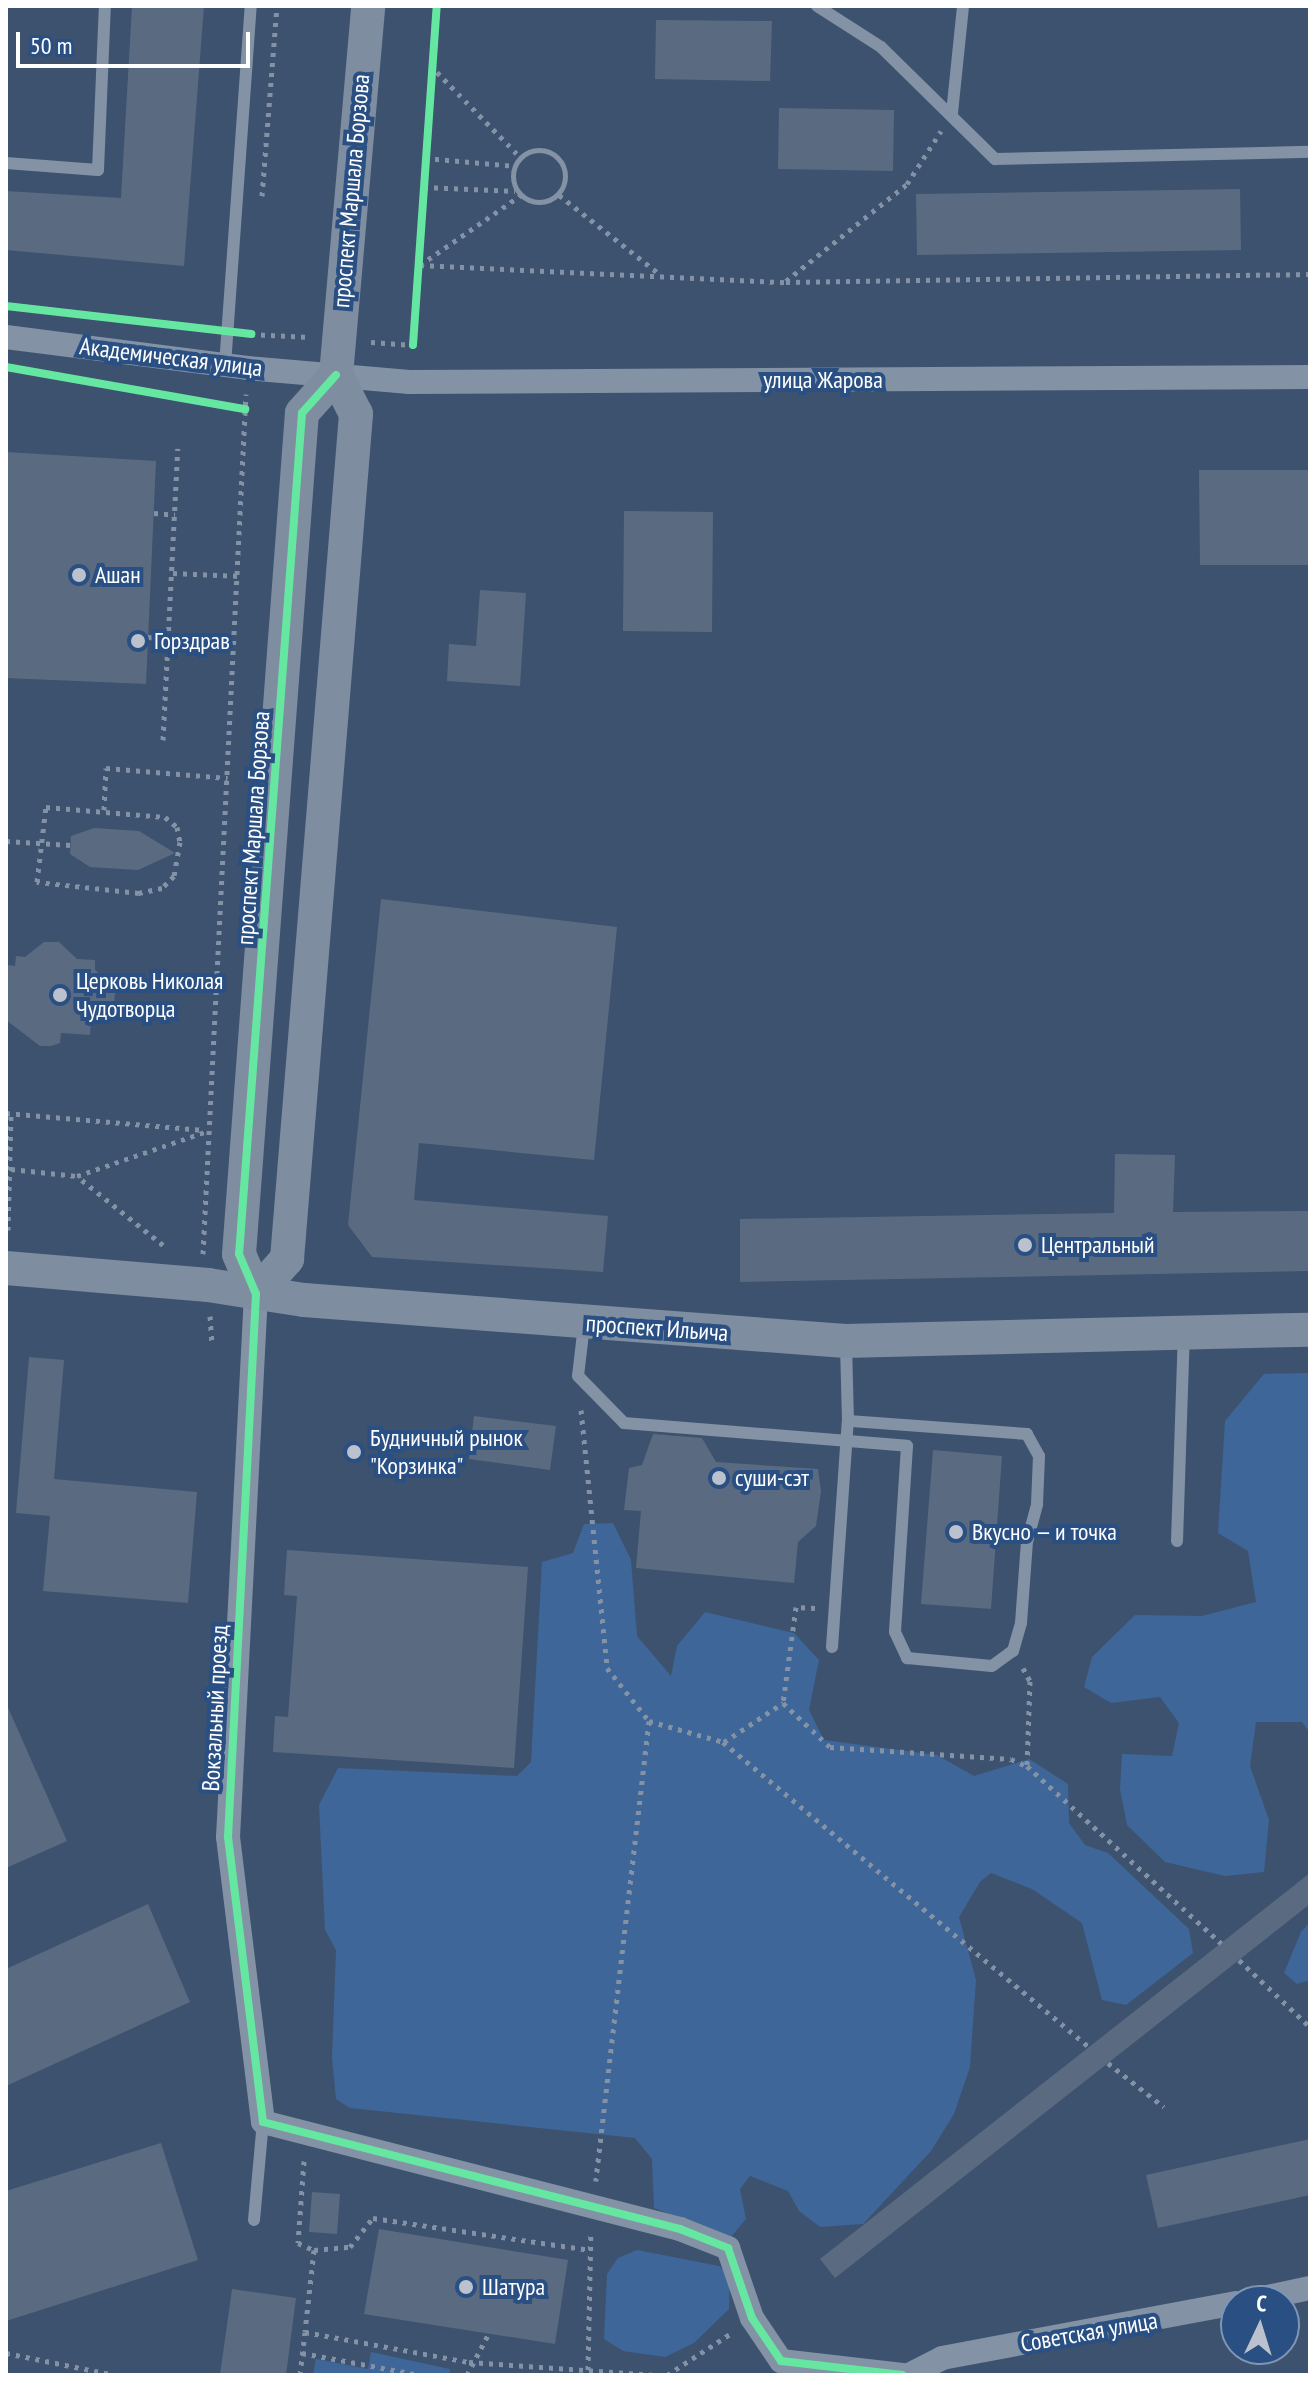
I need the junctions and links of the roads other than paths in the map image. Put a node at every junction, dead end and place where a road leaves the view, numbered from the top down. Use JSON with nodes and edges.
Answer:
{"nodes":[{"id":1,"x":105,"y":6,"type":"edge"},
{"id":2,"x":251,"y":6,"type":"edge"},
{"id":3,"x":368,"y":6,"type":"edge"},
{"id":4,"x":817,"y":6,"type":"edge"},
{"id":5,"x":963,"y":6,"type":"edge"},
{"id":6,"x":952,"y":113,"type":"junction"},
{"id":7,"x":1310,"y":152,"type":"edge"},
{"id":8,"x":6,"y":163,"type":"edge"},
{"id":9,"x":6,"y":337,"type":"edge"},
{"id":10,"x":236,"y":366,"type":"junction"},
{"id":11,"x":336,"y":375,"type":"junction"},
{"id":12,"x":1310,"y":377,"type":"edge"},
{"id":13,"x":6,"y":1268,"type":"edge"},
{"id":14,"x":256,"y":1294,"type":"junction"},
{"id":15,"x":584,"y":1323,"type":"junction"},
{"id":16,"x":1310,"y":1330,"type":"edge"},
{"id":17,"x":1184,"y":1335,"type":"junction"},
{"id":18,"x":845,"y":1341,"type":"junction"},
{"id":19,"x":848,"y":1421,"type":"junction"},
{"id":20,"x":847,"y":1439,"type":"junction"},
{"id":21,"x":1177,"y":1541,"type":"dead end"},
{"id":22,"x":832,"y":1647,"type":"dead end"},
{"id":23,"x":263,"y":2122,"type":"junction"},
{"id":24,"x":254,"y":2220,"type":"dead end"},
{"id":25,"x":1220,"y":2306,"type":"edge"},
{"id":26,"x":902,"y":2375,"type":"edge"},
{"id":27,"x":909,"y":2375,"type":"edge"}],
"edges":[{"from":1,"to":8,"type":"lane"},
{"from":2,"to":10,"type":"lane"},
{"from":3,"to":11,"type":"street","name":"проспект Маршала Борзова"},
{"from":4,"to":6,"type":"lane"},
{"from":5,"to":6,"type":"lane"},
{"from":6,"to":7,"type":"lane"},
{"from":9,"to":10,"type":"street","name":"Академическая улица"},
{"from":10,"to":11,"type":"street","name":"Академическая улица"},
{"from":11,"to":12,"type":"street","name":"улица Жарова"},
{"from":11,"to":14,"type":"street","name":"проспект Маршала Борзова"},
{"from":11,"to":14,"type":"street"},
{"from":13,"to":14,"type":"street","name":"проспект Ильича"},
{"from":14,"to":15,"type":"street","name":"проспект Ильича"},
{"from":14,"to":23,"type":"street","name":"Вокзальный проезд"},
{"from":15,"to":18,"type":"street","name":"проспект Ильича"},
{"from":15,"to":20,"type":"lane"},
{"from":16,"to":17,"type":"street","name":"проспект Ильича"},
{"from":17,"to":18,"type":"street","name":"проспект Ильича"},
{"from":17,"to":21,"type":"lane"},
{"from":18,"to":19,"type":"lane"},
{"from":19,"to":20,"type":"lane"},
{"from":19,"to":20,"type":"lane"},
{"from":20,"to":22,"type":"lane"},
{"from":23,"to":24,"type":"lane"},
{"from":23,"to":26,"type":"street"},
{"from":25,"to":27,"type":"street","name":"Советская улица"}]}
